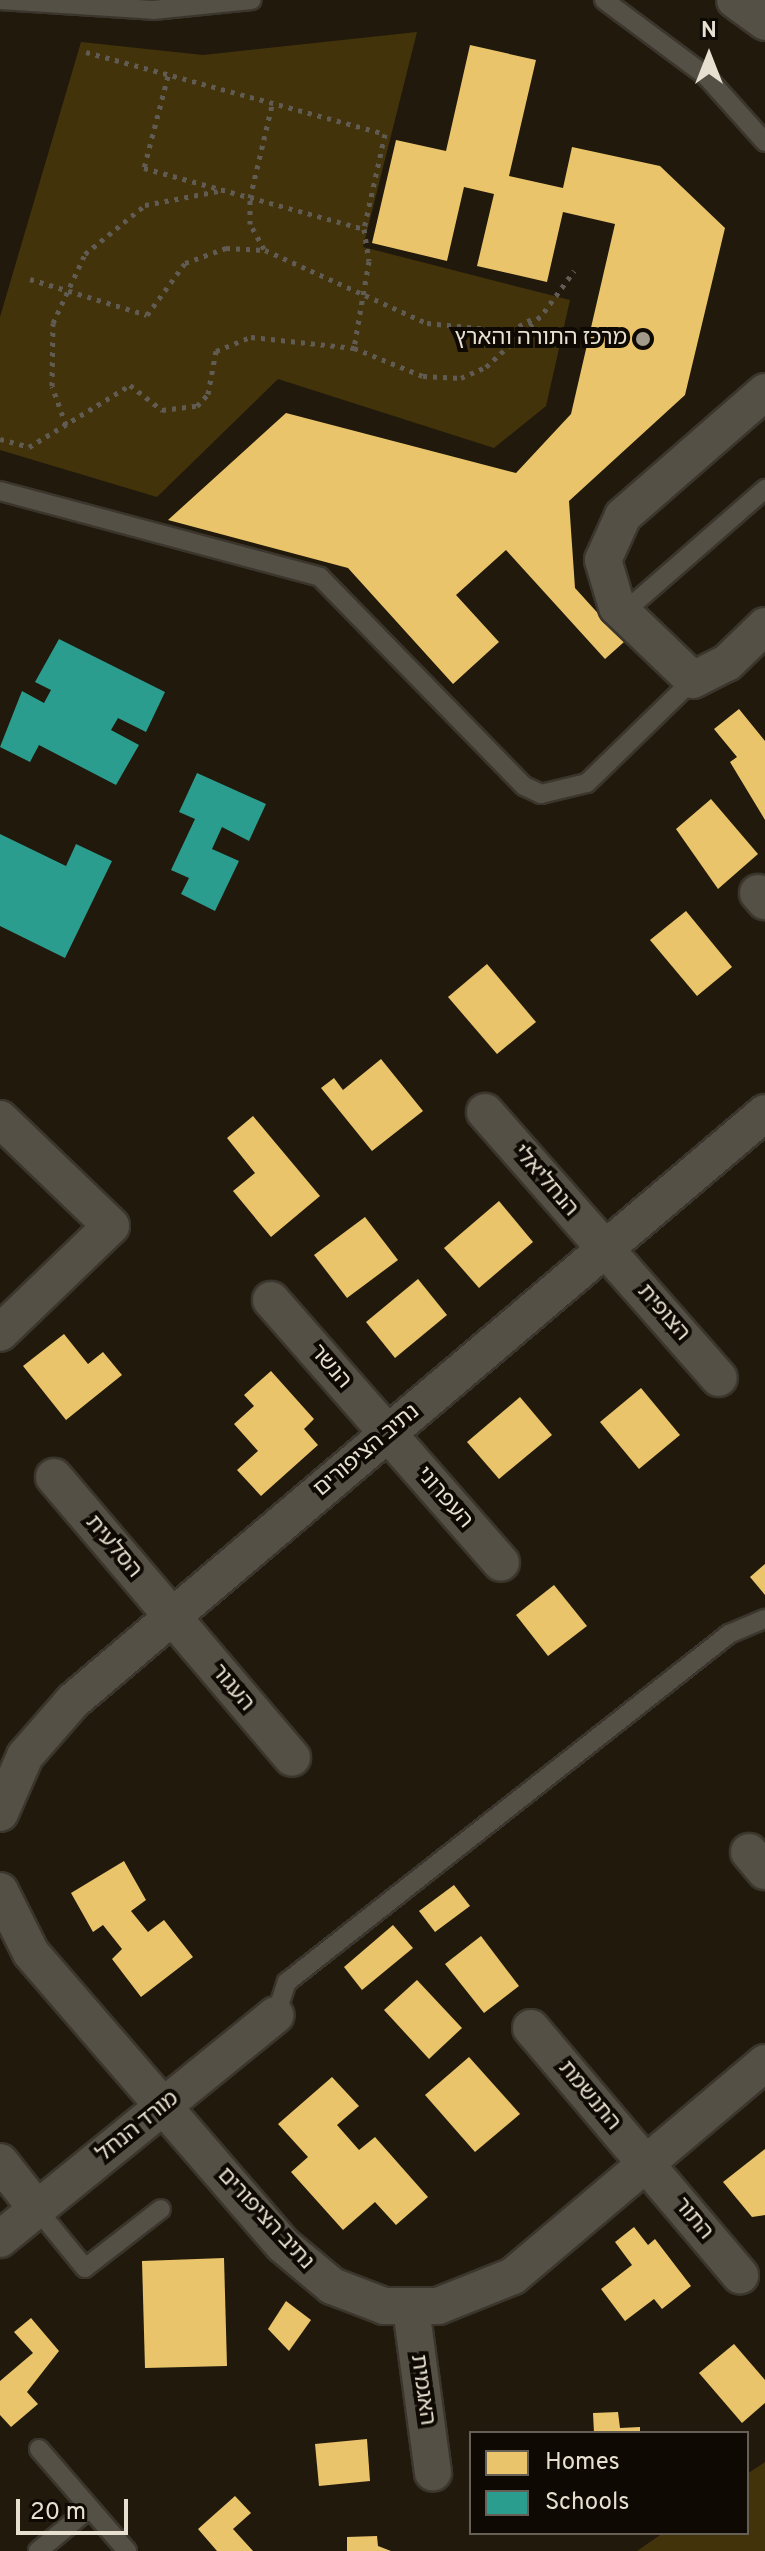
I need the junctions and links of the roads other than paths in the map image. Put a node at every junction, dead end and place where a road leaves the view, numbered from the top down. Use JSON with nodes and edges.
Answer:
{"nodes":[{"id":1,"x":0,"y":0,"type":"edge"},
{"id":2,"x":251,"y":0,"type":"edge"},
{"id":3,"x":604,"y":0,"type":"edge"},
{"id":4,"x":735,"y":0,"type":"edge"},
{"id":5,"x":765,"y":22,"type":"edge"},
{"id":6,"x":765,"y":142,"type":"edge"},
{"id":7,"x":765,"y":392,"type":"edge"},
{"id":8,"x":765,"y":489,"type":"edge"},
{"id":9,"x":0,"y":491,"type":"edge"},
{"id":10,"x":623,"y":613,"type":"junction"},
{"id":11,"x":765,"y":626,"type":"edge"},
{"id":12,"x":693,"y":680,"type":"junction"},
{"id":13,"x":485,"y":1112,"type":"dead end"},
{"id":14,"x":765,"y":1113,"type":"edge"},
{"id":15,"x":5,"y":1133,"type":"edge"},
{"id":16,"x":606,"y":1249,"type":"junction"},
{"id":17,"x":271,"y":1300,"type":"dead end"},
{"id":18,"x":0,"y":1333,"type":"edge"},
{"id":19,"x":719,"y":1378,"type":"dead end"},
{"id":20,"x":388,"y":1434,"type":"junction"},
{"id":21,"x":54,"y":1477,"type":"dead end"},
{"id":22,"x":501,"y":1563,"type":"dead end"},
{"id":23,"x":173,"y":1617,"type":"junction"},
{"id":24,"x":765,"y":1619,"type":"edge"},
{"id":25,"x":292,"y":1758,"type":"dead end"},
{"id":26,"x":3,"y":1792,"type":"edge"},
{"id":27,"x":0,"y":1891,"type":"edge"},
{"id":28,"x":276,"y":2015,"type":"joint"},
{"id":29,"x":531,"y":2028,"type":"dead end"},
{"id":30,"x":765,"y":2063,"type":"edge"},
{"id":31,"x":164,"y":2106,"type":"junction"},
{"id":32,"x":0,"y":2162,"type":"edge"},
{"id":33,"x":646,"y":2164,"type":"junction"},
{"id":34,"x":37,"y":2209,"type":"junction"},
{"id":35,"x":161,"y":2209,"type":"dead end"},
{"id":36,"x":0,"y":2239,"type":"edge"},
{"id":37,"x":740,"y":2275,"type":"dead end"},
{"id":38,"x":411,"y":2308,"type":"junction"},
{"id":39,"x":39,"y":2449,"type":"dead end"},
{"id":40,"x":433,"y":2473,"type":"dead end"},
{"id":41,"x":90,"y":2508,"type":"junction"},
{"id":42,"x":38,"y":2551,"type":"edge"},
{"id":43,"x":127,"y":2551,"type":"edge"}],
"edges":[{"from":1,"to":2,"type":"lane"},
{"from":3,"to":6,"type":"lane"},
{"from":4,"to":5,"type":"street"},
{"from":7,"to":10,"type":"street"},
{"from":8,"to":10,"type":"lane"},
{"from":9,"to":12,"type":"lane"},
{"from":10,"to":12,"type":"street"},
{"from":11,"to":12,"type":"street"},
{"from":13,"to":16,"type":"street","name":"הנחליאלי"},
{"from":14,"to":16,"type":"street","name":"נתיב הציפורים"},
{"from":15,"to":18,"type":"street"},
{"from":16,"to":19,"type":"street","name":"הצופית"},
{"from":16,"to":20,"type":"street","name":"נתיב הציפורים"},
{"from":17,"to":20,"type":"street","name":"הנשר"},
{"from":20,"to":22,"type":"street","name":"העפרוני"},
{"from":20,"to":23,"type":"street","name":"נתיב הציפורים"},
{"from":21,"to":23,"type":"street","name":"הסלעית"},
{"from":23,"to":25,"type":"street","name":"העגור"},
{"from":23,"to":26,"type":"street","name":"נתיב הציפורים"},
{"from":24,"to":28,"type":"lane"},
{"from":27,"to":31,"type":"street","name":"נתיב הציפורים"},
{"from":28,"to":31,"type":"street","name":"מורד הנחל"},
{"from":29,"to":33,"type":"street","name":"התנשמת"},
{"from":30,"to":33,"type":"street","name":"נתיב הציפורים"},
{"from":31,"to":34,"type":"street","name":"מורד הנחל"},
{"from":31,"to":38,"type":"street","name":"נתיב הציפורים"},
{"from":32,"to":34,"type":"street"},
{"from":33,"to":37,"type":"street","name":"התור"},
{"from":33,"to":38,"type":"street","name":"נתיב הציפורים"},
{"from":34,"to":35,"type":"lane"},
{"from":34,"to":36,"type":"street","name":"מורד הנחל"},
{"from":38,"to":40,"type":"street","name":"האגמית"},
{"from":39,"to":41,"type":"lane"},
{"from":41,"to":42,"type":"lane"},
{"from":41,"to":43,"type":"lane"}]}
